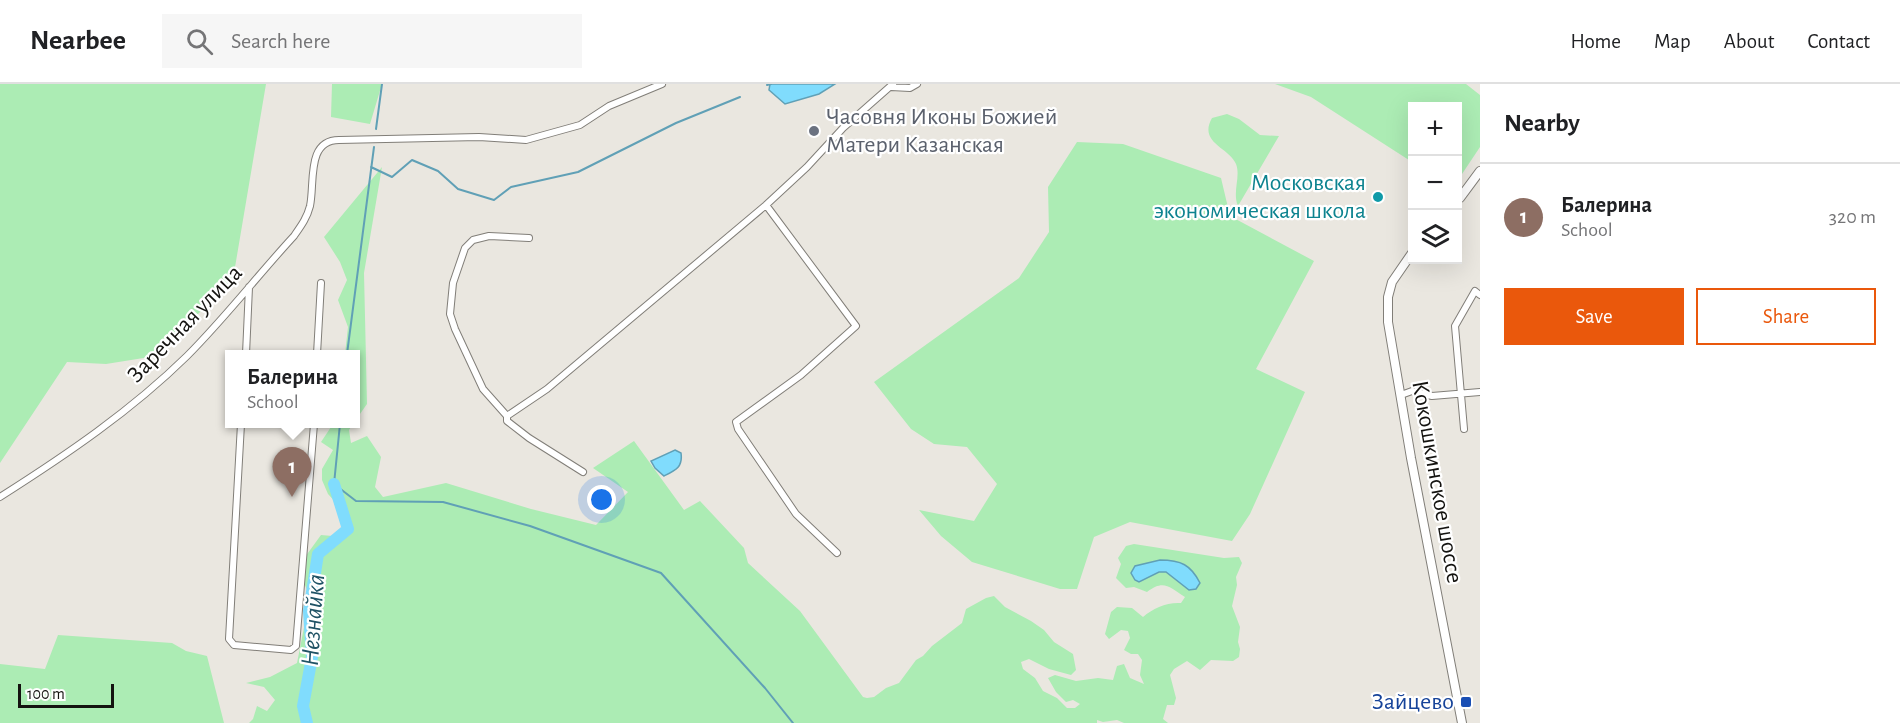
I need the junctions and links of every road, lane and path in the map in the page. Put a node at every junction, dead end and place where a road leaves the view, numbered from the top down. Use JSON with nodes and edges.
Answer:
{"nodes":[{"id":1,"x":662,"y":84,"type":"edge"},
{"id":2,"x":917,"y":84,"type":"edge"},
{"id":3,"x":892,"y":85,"type":"edge"},
{"id":4,"x":1480,"y":171,"type":"edge"},
{"id":5,"x":1480,"y":179,"type":"edge"},
{"id":6,"x":1462,"y":196,"type":"edge"},
{"id":7,"x":1462,"y":197,"type":"edge"},
{"id":8,"x":765,"y":205,"type":"junction"},
{"id":9,"x":529,"y":238,"type":"dead end"},
{"id":10,"x":1408,"y":259,"type":"edge"},
{"id":11,"x":321,"y":283,"type":"dead end"},
{"id":12,"x":249,"y":287,"type":"junction"},
{"id":13,"x":1480,"y":295,"type":"edge"},
{"id":14,"x":246,"y":350,"type":"edge"},
{"id":15,"x":317,"y":350,"type":"edge"},
{"id":16,"x":1480,"y":392,"type":"edge"},
{"id":17,"x":1461,"y":393,"type":"junction"},
{"id":18,"x":1401,"y":395,"type":"junction"},
{"id":19,"x":507,"y":416,"type":"junction"},
{"id":20,"x":241,"y":428,"type":"edge"},
{"id":21,"x":314,"y":428,"type":"edge"},
{"id":22,"x":1464,"y":429,"type":"dead end"},
{"id":23,"x":583,"y":472,"type":"dead end"},
{"id":24,"x":0,"y":497,"type":"edge"},
{"id":25,"x":837,"y":552,"type":"dead end"},
{"id":26,"x":1462,"y":723,"type":"edge"}],
"edges":[{"from":1,"to":12,"type":"street","name":"Заречная улица"},
{"from":2,"to":3,"type":"street"},
{"from":3,"to":8,"type":"street"},
{"from":4,"to":6,"type":"main road"},
{"from":5,"to":7,"type":"main road"},
{"from":8,"to":19,"type":"street"},
{"from":8,"to":25,"type":"street"},
{"from":9,"to":19,"type":"street"},
{"from":10,"to":18,"type":"main road","name":"Кокошкинское шоссе"},
{"from":11,"to":15,"type":"street"},
{"from":12,"to":14,"type":"street"},
{"from":12,"to":24,"type":"street","name":"Заречная улица"},
{"from":13,"to":17,"type":"street"},
{"from":16,"to":17,"type":"street"},
{"from":17,"to":18,"type":"street"},
{"from":17,"to":22,"type":"street"},
{"from":18,"to":26,"type":"main road","name":"Кокошкинское шоссе"},
{"from":19,"to":23,"type":"street"},
{"from":20,"to":21,"type":"street"}]}
